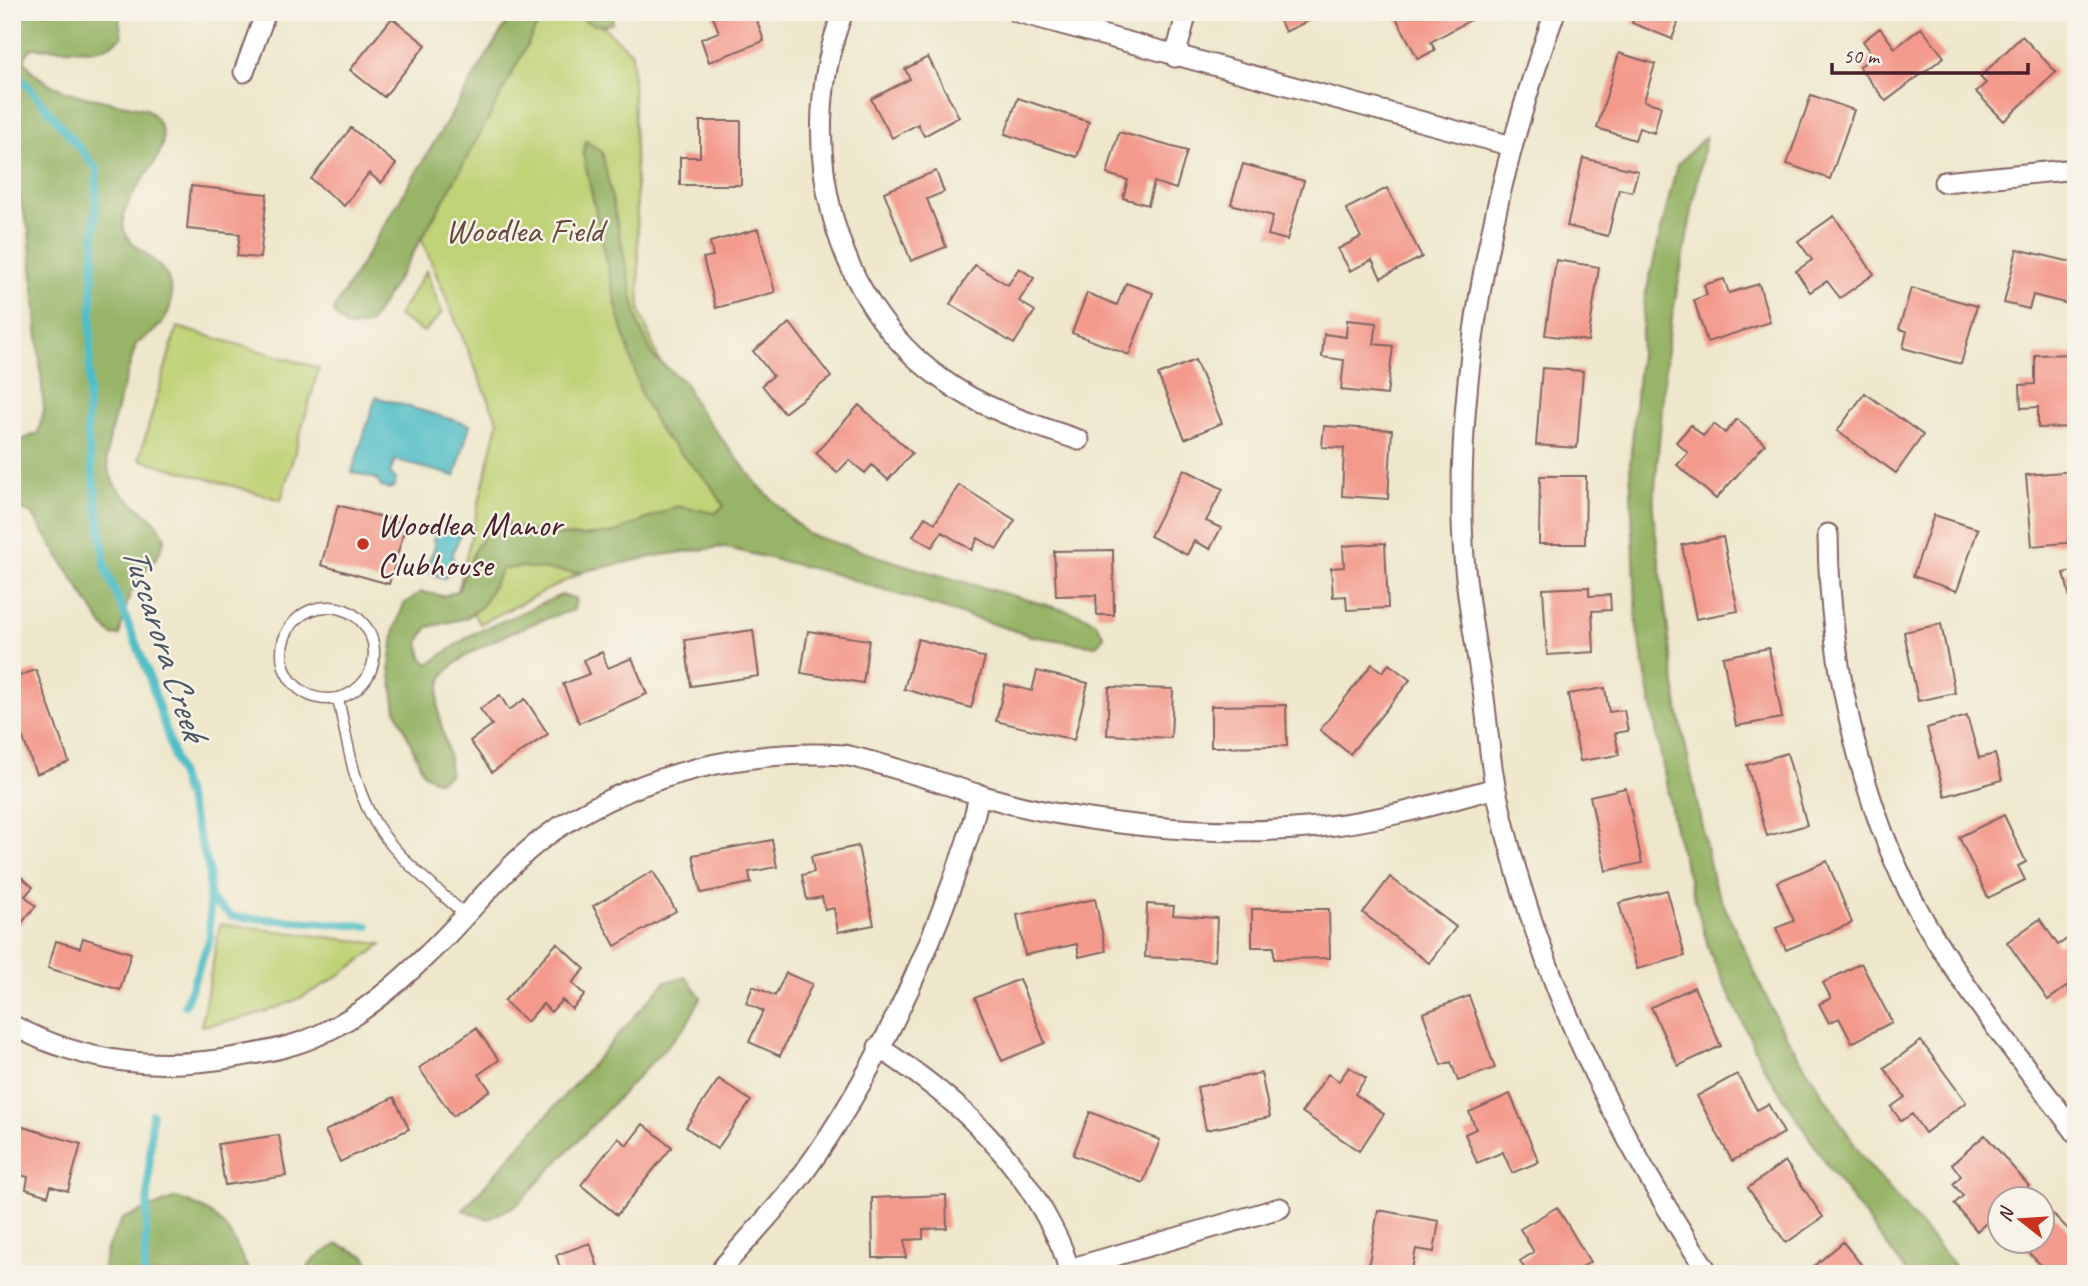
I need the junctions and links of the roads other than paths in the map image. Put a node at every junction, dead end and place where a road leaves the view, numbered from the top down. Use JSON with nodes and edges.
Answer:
{"nodes":[{"id":1,"x":266,"y":12,"type":"edge"},
{"id":2,"x":843,"y":12,"type":"edge"},
{"id":3,"x":1017,"y":12,"type":"edge"},
{"id":4,"x":1187,"y":12,"type":"edge"},
{"id":5,"x":1555,"y":12,"type":"edge"},
{"id":6,"x":1175,"y":57,"type":"junction"},
{"id":7,"x":244,"y":72,"type":"dead end"},
{"id":8,"x":1513,"y":146,"type":"junction"},
{"id":9,"x":2076,"y":169,"type":"edge"},
{"id":10,"x":1944,"y":182,"type":"dead end"},
{"id":11,"x":1079,"y":440,"type":"dead end"},
{"id":12,"x":1828,"y":534,"type":"dead end"},
{"id":13,"x":338,"y":699,"type":"junction"},
{"id":14,"x":1495,"y":788,"type":"junction"},
{"id":15,"x":979,"y":794,"type":"junction"},
{"id":16,"x":465,"y":915,"type":"junction"},
{"id":17,"x":12,"y":1025,"type":"edge"},
{"id":18,"x":878,"y":1047,"type":"junction"},
{"id":19,"x":2076,"y":1133,"type":"edge"},
{"id":20,"x":1279,"y":1208,"type":"dead end"},
{"id":21,"x":723,"y":1267,"type":"dead end"},
{"id":22,"x":1069,"y":1272,"type":"edge"},
{"id":23,"x":1709,"y":1274,"type":"edge"}],
"edges":[{"from":1,"to":7,"type":"street"},
{"from":2,"to":11,"type":"street"},
{"from":3,"to":6,"type":"street"},
{"from":4,"to":6,"type":"street"},
{"from":5,"to":8,"type":"street"},
{"from":6,"to":8,"type":"street"},
{"from":8,"to":14,"type":"street"},
{"from":9,"to":10,"type":"street"},
{"from":12,"to":19,"type":"street"},
{"from":13,"to":13,"type":"lane"},
{"from":13,"to":16,"type":"lane"},
{"from":14,"to":15,"type":"street"},
{"from":14,"to":23,"type":"street"},
{"from":15,"to":16,"type":"street"},
{"from":15,"to":18,"type":"street"},
{"from":16,"to":17,"type":"street"},
{"from":18,"to":21,"type":"street"},
{"from":18,"to":22,"type":"street"},
{"from":20,"to":22,"type":"street"}]}
